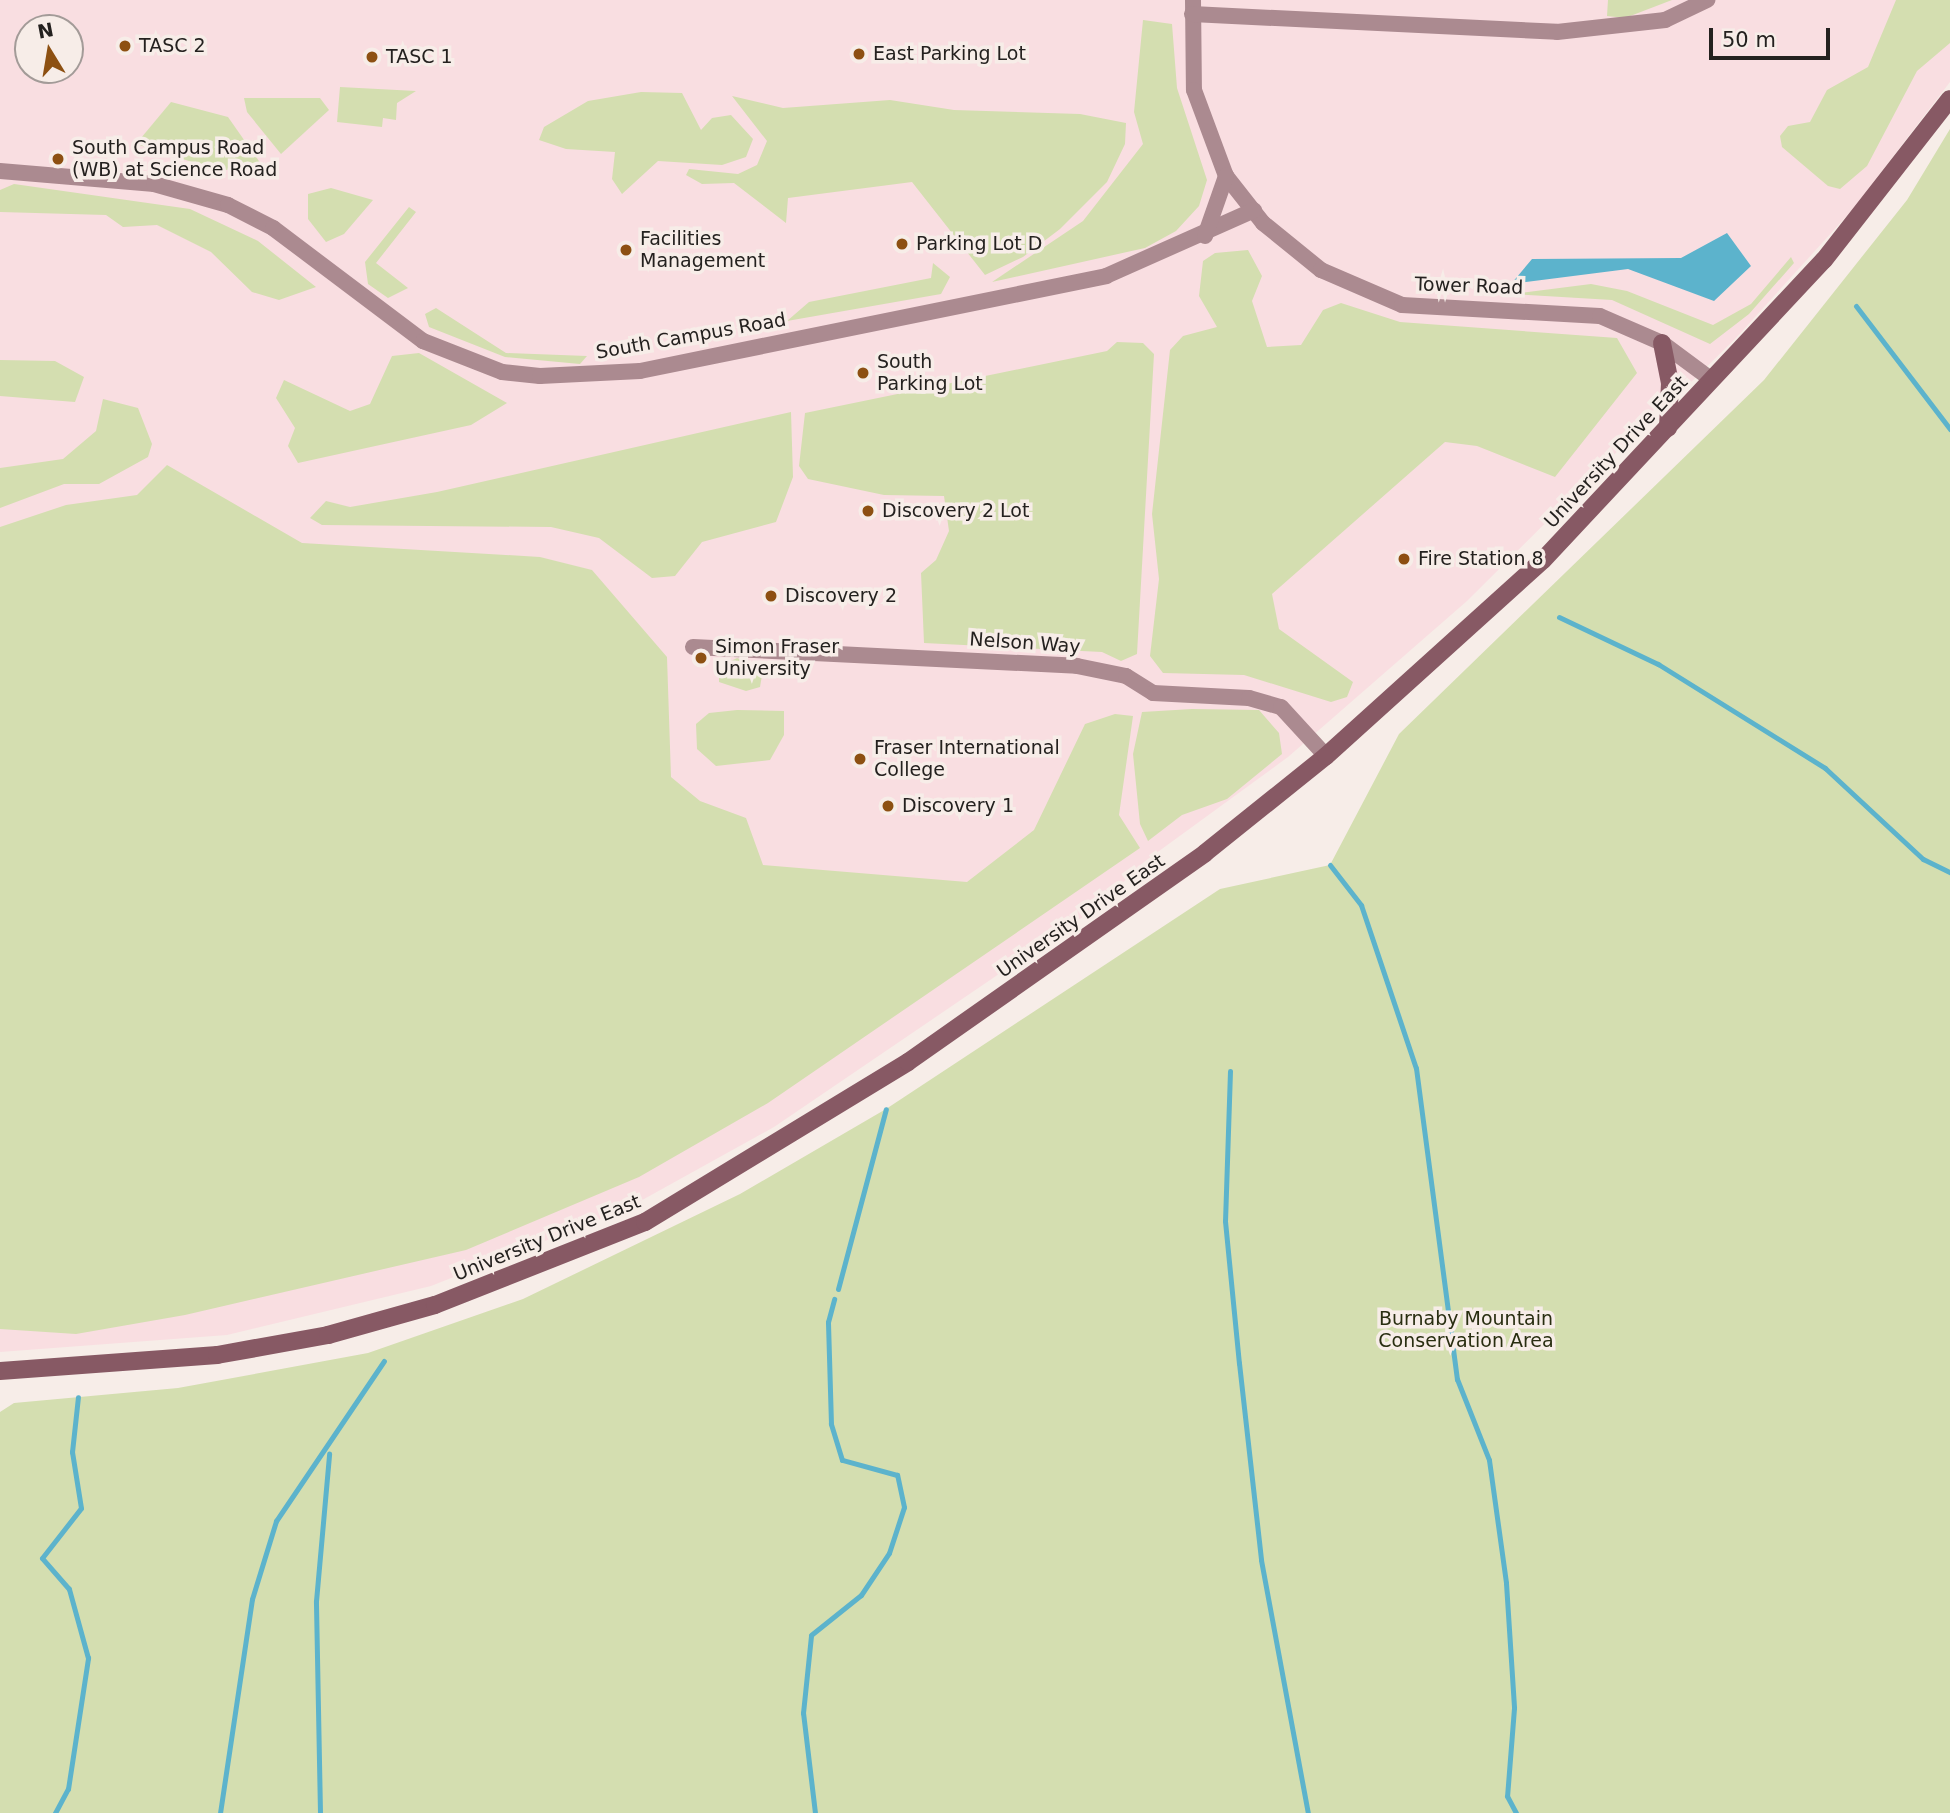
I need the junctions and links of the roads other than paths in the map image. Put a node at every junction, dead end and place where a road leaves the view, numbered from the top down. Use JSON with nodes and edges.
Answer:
{"nodes":[{"id":1,"x":1707,"y":0,"type":"edge"},
{"id":2,"x":1193,"y":7,"type":"edge"},
{"id":3,"x":1950,"y":99,"type":"edge"},
{"id":4,"x":0,"y":171,"type":"edge"},
{"id":5,"x":1226,"y":176,"type":"junction"},
{"id":6,"x":1254,"y":210,"type":"junction"},
{"id":7,"x":1205,"y":236,"type":"junction"},
{"id":8,"x":1662,"y":343,"type":"junction"},
{"id":9,"x":1712,"y":380,"type":"junction"},
{"id":10,"x":1668,"y":428,"type":"junction"},
{"id":11,"x":693,"y":647,"type":"dead end"},
{"id":12,"x":1326,"y":756,"type":"junction"},
{"id":13,"x":0,"y":1371,"type":"edge"}],
"edges":[{"from":1,"to":2,"type":"street"},
{"from":2,"to":5,"type":"street","name":"Tower Road"},
{"from":3,"to":9,"type":"street","name":"University Drive East"},
{"from":4,"to":7,"type":"street","name":"South Campus Road"},
{"from":5,"to":6,"type":"street","name":"Tower Road"},
{"from":5,"to":7,"type":"street"},
{"from":6,"to":7,"type":"street","name":"South Campus Road"},
{"from":6,"to":8,"type":"street","name":"Tower Road"},
{"from":8,"to":9,"type":"street","name":"Tower Road"},
{"from":8,"to":10,"type":"street"},
{"from":9,"to":10,"type":"street","name":"University Drive East"},
{"from":10,"to":12,"type":"street","name":"University Drive East"},
{"from":11,"to":12,"type":"street","name":"Nelson Way"},
{"from":12,"to":13,"type":"street","name":"University Drive East"}]}
